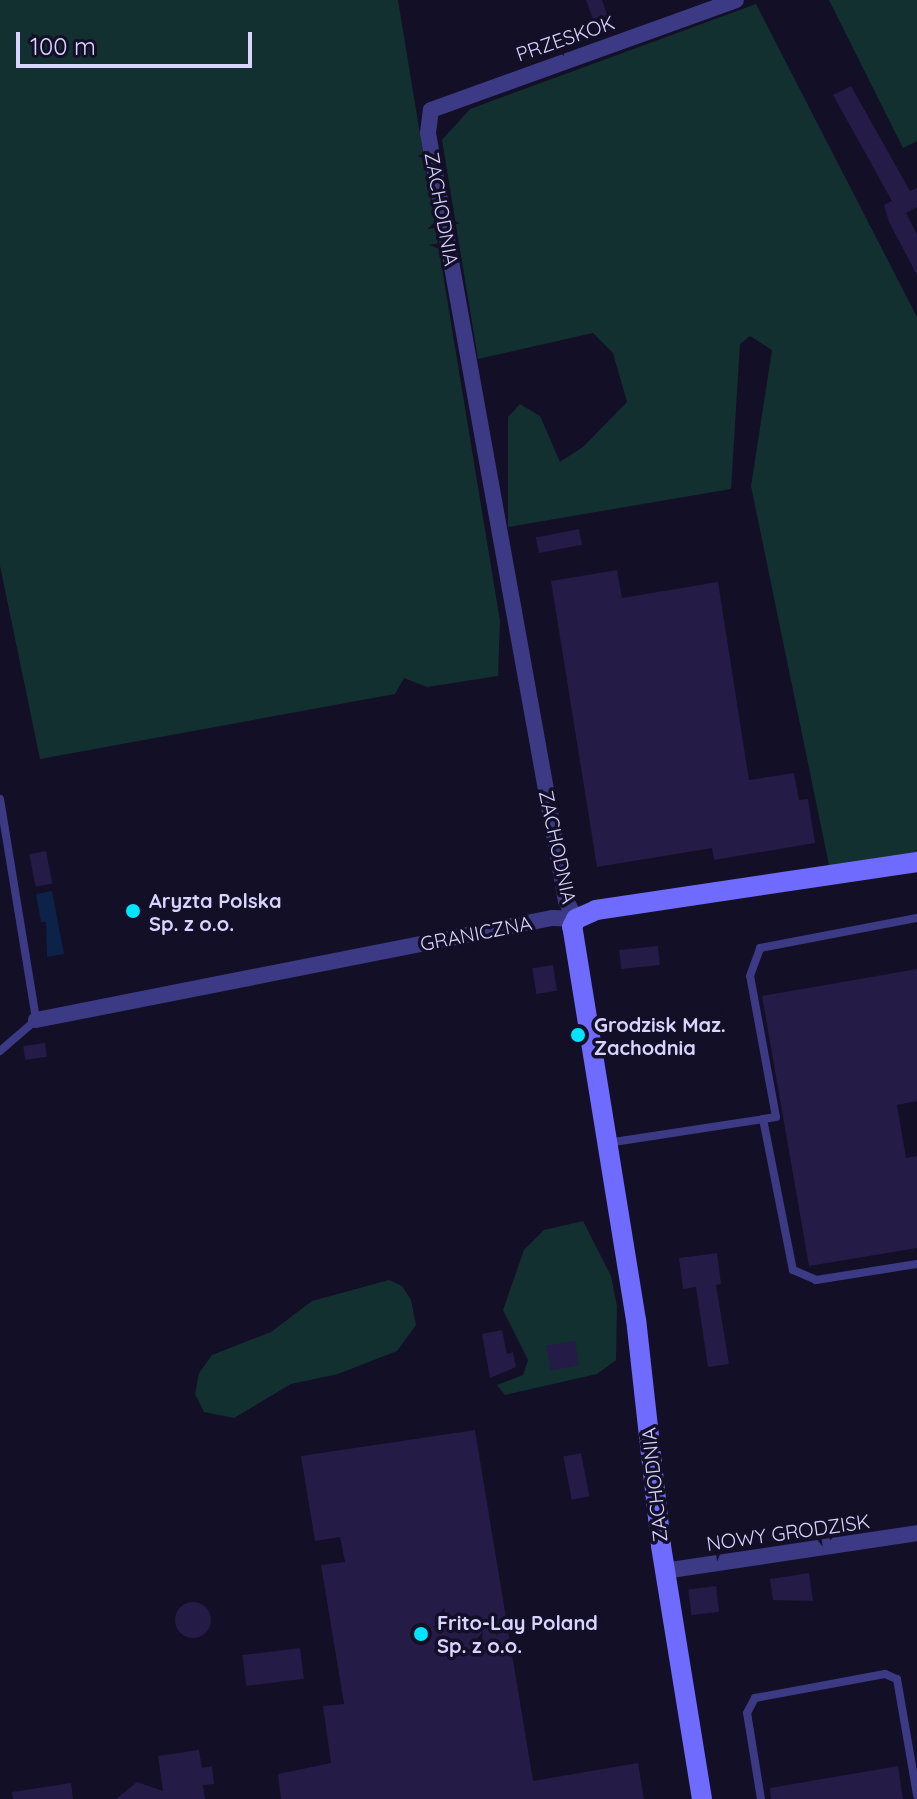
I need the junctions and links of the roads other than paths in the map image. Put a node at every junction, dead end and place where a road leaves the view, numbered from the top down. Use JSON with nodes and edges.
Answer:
{"nodes":[{"id":1,"x":736,"y":0,"type":"edge"},
{"id":2,"x":428,"y":133,"type":"joint"},
{"id":3,"x":0,"y":799,"type":"edge"},
{"id":4,"x":917,"y":862,"type":"edge"},
{"id":5,"x":917,"y":918,"type":"edge"},
{"id":6,"x":576,"y":919,"type":"junction"},
{"id":7,"x":36,"y":1020,"type":"junction"},
{"id":8,"x":0,"y":1051,"type":"edge"},
{"id":9,"x":763,"y":1119,"type":"junction"},
{"id":10,"x":606,"y":1143,"type":"junction"},
{"id":11,"x":917,"y":1264,"type":"edge"},
{"id":12,"x":917,"y":1533,"type":"edge"},
{"id":13,"x":664,"y":1571,"type":"junction"},
{"id":14,"x":917,"y":1795,"type":"edge"},
{"id":15,"x":702,"y":1799,"type":"edge"},
{"id":16,"x":761,"y":1799,"type":"edge"}],
"edges":[{"from":1,"to":2,"type":"street","name":"PRZESKOK"},
{"from":2,"to":6,"type":"street","name":"ZACHODNIA"},
{"from":3,"to":7,"type":"lane"},
{"from":4,"to":6,"type":"street","name":"GRANICZNA"},
{"from":5,"to":9,"type":"lane"},
{"from":6,"to":7,"type":"street","name":"GRANICZNA"},
{"from":6,"to":10,"type":"street","name":"ZACHODNIA"},
{"from":7,"to":8,"type":"lane"},
{"from":9,"to":10,"type":"lane"},
{"from":9,"to":11,"type":"lane"},
{"from":10,"to":13,"type":"street","name":"ZACHODNIA"},
{"from":12,"to":13,"type":"street","name":"NOWY GRODZISK"},
{"from":13,"to":15,"type":"street","name":"ZACHODNIA"},
{"from":14,"to":16,"type":"lane"}]}
